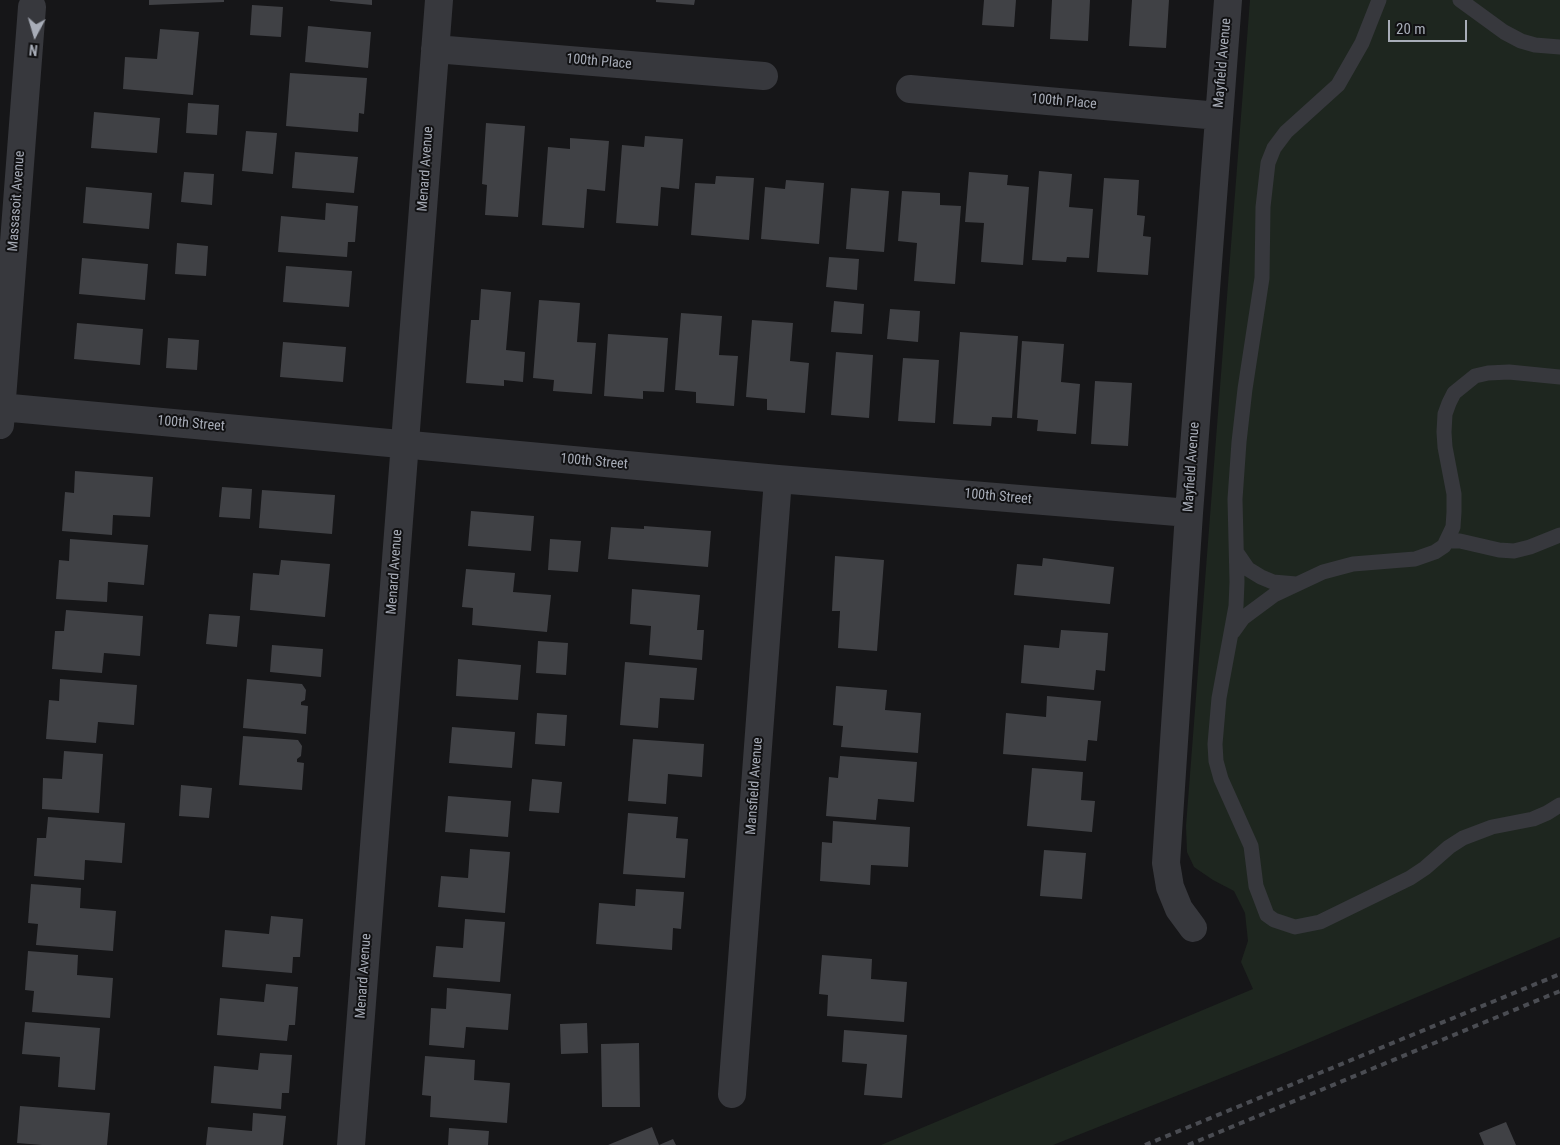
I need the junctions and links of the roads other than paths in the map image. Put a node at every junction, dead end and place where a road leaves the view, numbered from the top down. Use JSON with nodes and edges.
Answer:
{"nodes":[{"id":1,"x":439,"y":0,"type":"edge"},
{"id":2,"x":1228,"y":0,"type":"edge"},
{"id":3,"x":1379,"y":0,"type":"edge"},
{"id":4,"x":1460,"y":0,"type":"edge"},
{"id":5,"x":32,"y":7,"type":"dead end"},
{"id":6,"x":1560,"y":46,"type":"edge"},
{"id":7,"x":435,"y":49,"type":"junction"},
{"id":8,"x":764,"y":76,"type":"dead end"},
{"id":9,"x":910,"y":89,"type":"dead end"},
{"id":10,"x":1219,"y":116,"type":"junction"},
{"id":11,"x":1560,"y":377,"type":"edge"},
{"id":12,"x":0,"y":413,"type":"edge"},
{"id":13,"x":404,"y":443,"type":"junction"},
{"id":14,"x":778,"y":479,"type":"junction"},
{"id":15,"x":1189,"y":513,"type":"junction"},
{"id":16,"x":1560,"y":535,"type":"edge"},
{"id":17,"x":1448,"y":540,"type":"junction"},
{"id":18,"x":1237,"y":553,"type":"junction"},
{"id":19,"x":1296,"y":584,"type":"junction"},
{"id":20,"x":1232,"y":633,"type":"junction"},
{"id":21,"x":1560,"y":805,"type":"edge"},
{"id":22,"x":1193,"y":928,"type":"dead end"},
{"id":23,"x":732,"y":1094,"type":"dead end"},
{"id":24,"x":351,"y":1145,"type":"edge"}],
"edges":[{"from":1,"to":7,"type":"street","name":"Menard Avenue"},
{"from":2,"to":10,"type":"street","name":"Mayfield Avenue"},
{"from":3,"to":18,"type":"lane"},
{"from":4,"to":6,"type":"lane"},
{"from":5,"to":12,"type":"street","name":"Massasoit Avenue"},
{"from":7,"to":8,"type":"street","name":"100th Place"},
{"from":7,"to":13,"type":"street","name":"Menard Avenue"},
{"from":9,"to":10,"type":"street","name":"100th Place"},
{"from":10,"to":15,"type":"street","name":"Mayfield Avenue"},
{"from":11,"to":17,"type":"lane"},
{"from":12,"to":13,"type":"street","name":"100th Street"},
{"from":13,"to":14,"type":"street","name":"100th Street"},
{"from":13,"to":24,"type":"street","name":"Menard Avenue"},
{"from":14,"to":15,"type":"street","name":"100th Street"},
{"from":14,"to":23,"type":"street","name":"Mansfield Avenue"},
{"from":15,"to":22,"type":"street","name":"Mayfield Avenue"},
{"from":16,"to":17,"type":"lane"},
{"from":17,"to":19,"type":"lane"},
{"from":18,"to":19,"type":"lane"},
{"from":18,"to":20,"type":"lane"},
{"from":19,"to":20,"type":"lane"},
{"from":20,"to":21,"type":"lane"}]}
